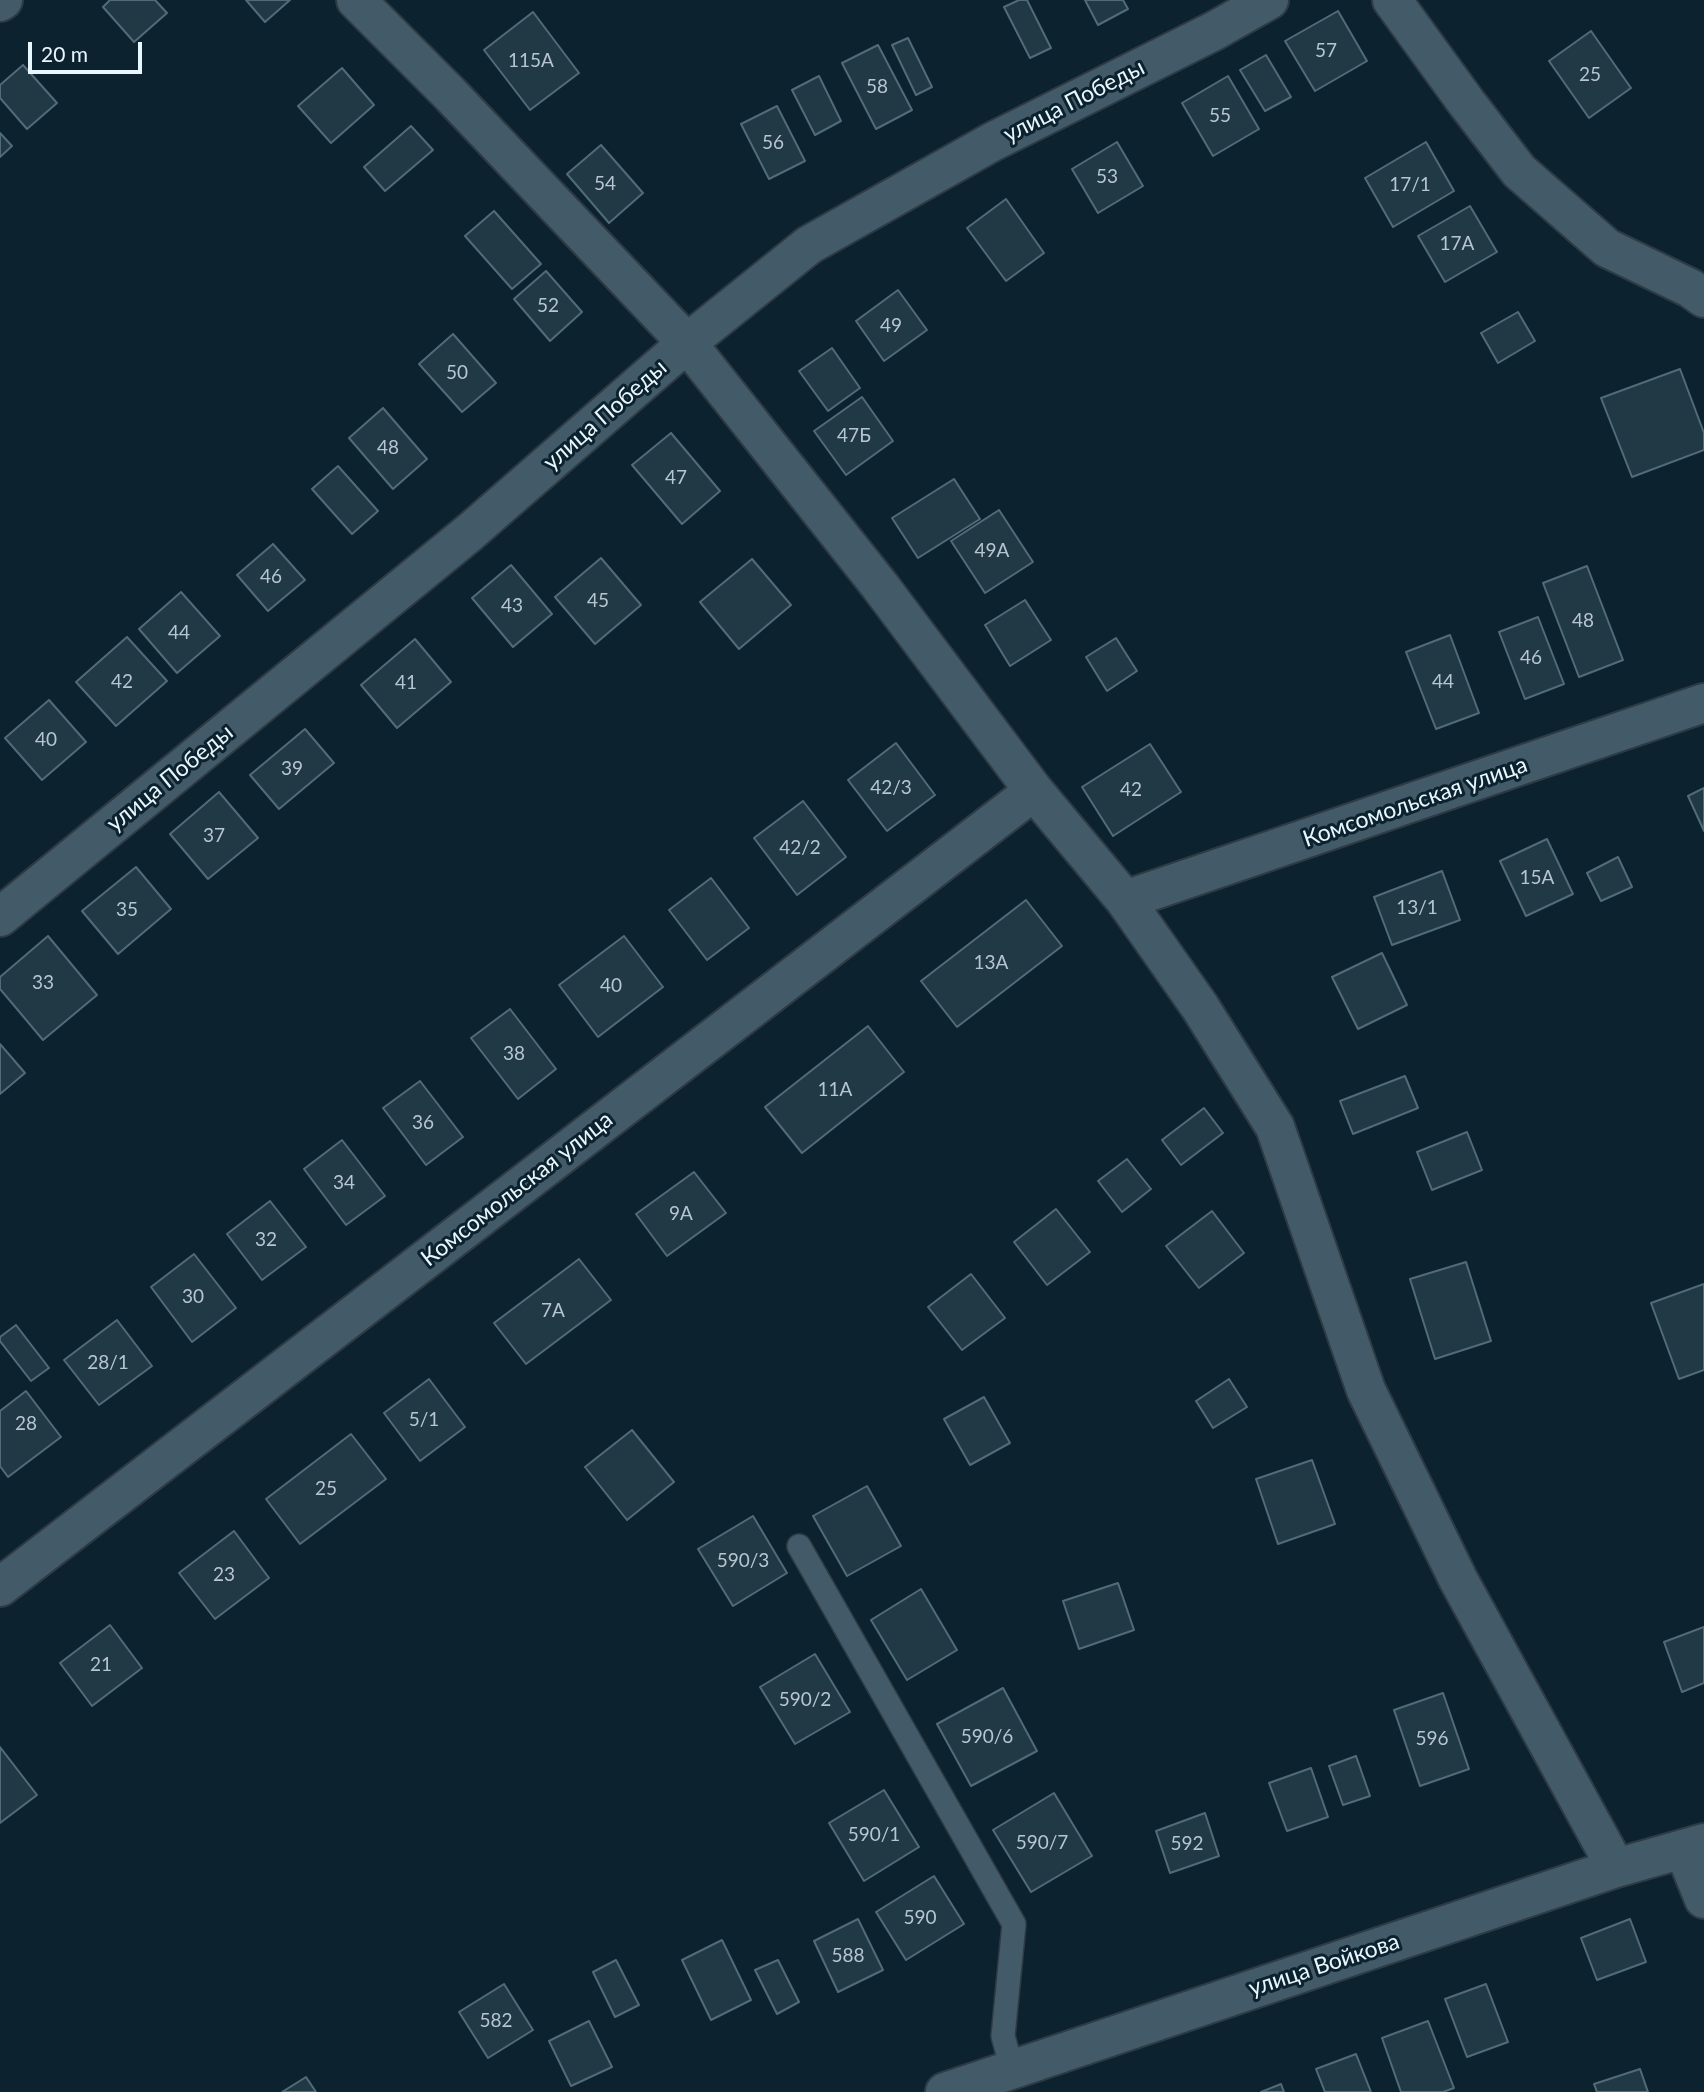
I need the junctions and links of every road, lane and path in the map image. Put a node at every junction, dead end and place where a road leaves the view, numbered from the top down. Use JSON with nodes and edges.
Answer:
{"nodes":[{"id":1,"x":356,"y":0,"type":"edge"},
{"id":2,"x":1269,"y":0,"type":"edge"},
{"id":3,"x":1392,"y":0,"type":"edge"},
{"id":4,"x":1704,"y":298,"type":"edge"},
{"id":5,"x":687,"y":343,"type":"junction"},
{"id":6,"x":1704,"y":703,"type":"edge"},
{"id":7,"x":1034,"y":791,"type":"junction"},
{"id":8,"x":1125,"y":900,"type":"junction"},
{"id":9,"x":0,"y":917,"type":"edge"},
{"id":10,"x":799,"y":1546,"type":"dead end"},
{"id":11,"x":0,"y":1587,"type":"edge"},
{"id":12,"x":1694,"y":1846,"type":"edge"},
{"id":13,"x":1616,"y":1868,"type":"junction"},
{"id":14,"x":1704,"y":1899,"type":"edge"},
{"id":15,"x":1012,"y":2069,"type":"junction"},
{"id":16,"x":945,"y":2092,"type":"edge"}],
"edges":[{"from":1,"to":5,"type":"street"},
{"from":2,"to":5,"type":"street","name":"улица Победы"},
{"from":3,"to":4,"type":"street"},
{"from":5,"to":7,"type":"street"},
{"from":5,"to":9,"type":"street","name":"улица Победы"},
{"from":6,"to":8,"type":"street","name":"Комсомольская улица"},
{"from":7,"to":8,"type":"street"},
{"from":7,"to":11,"type":"street","name":"Комсомольская улица"},
{"from":8,"to":13,"type":"street"},
{"from":10,"to":15,"type":"lane"},
{"from":12,"to":13,"type":"street","name":"улица Войкова"},
{"from":12,"to":14,"type":"street"},
{"from":13,"to":15,"type":"street","name":"улица Войкова"},
{"from":15,"to":16,"type":"street","name":"улица Войкова"}]}
